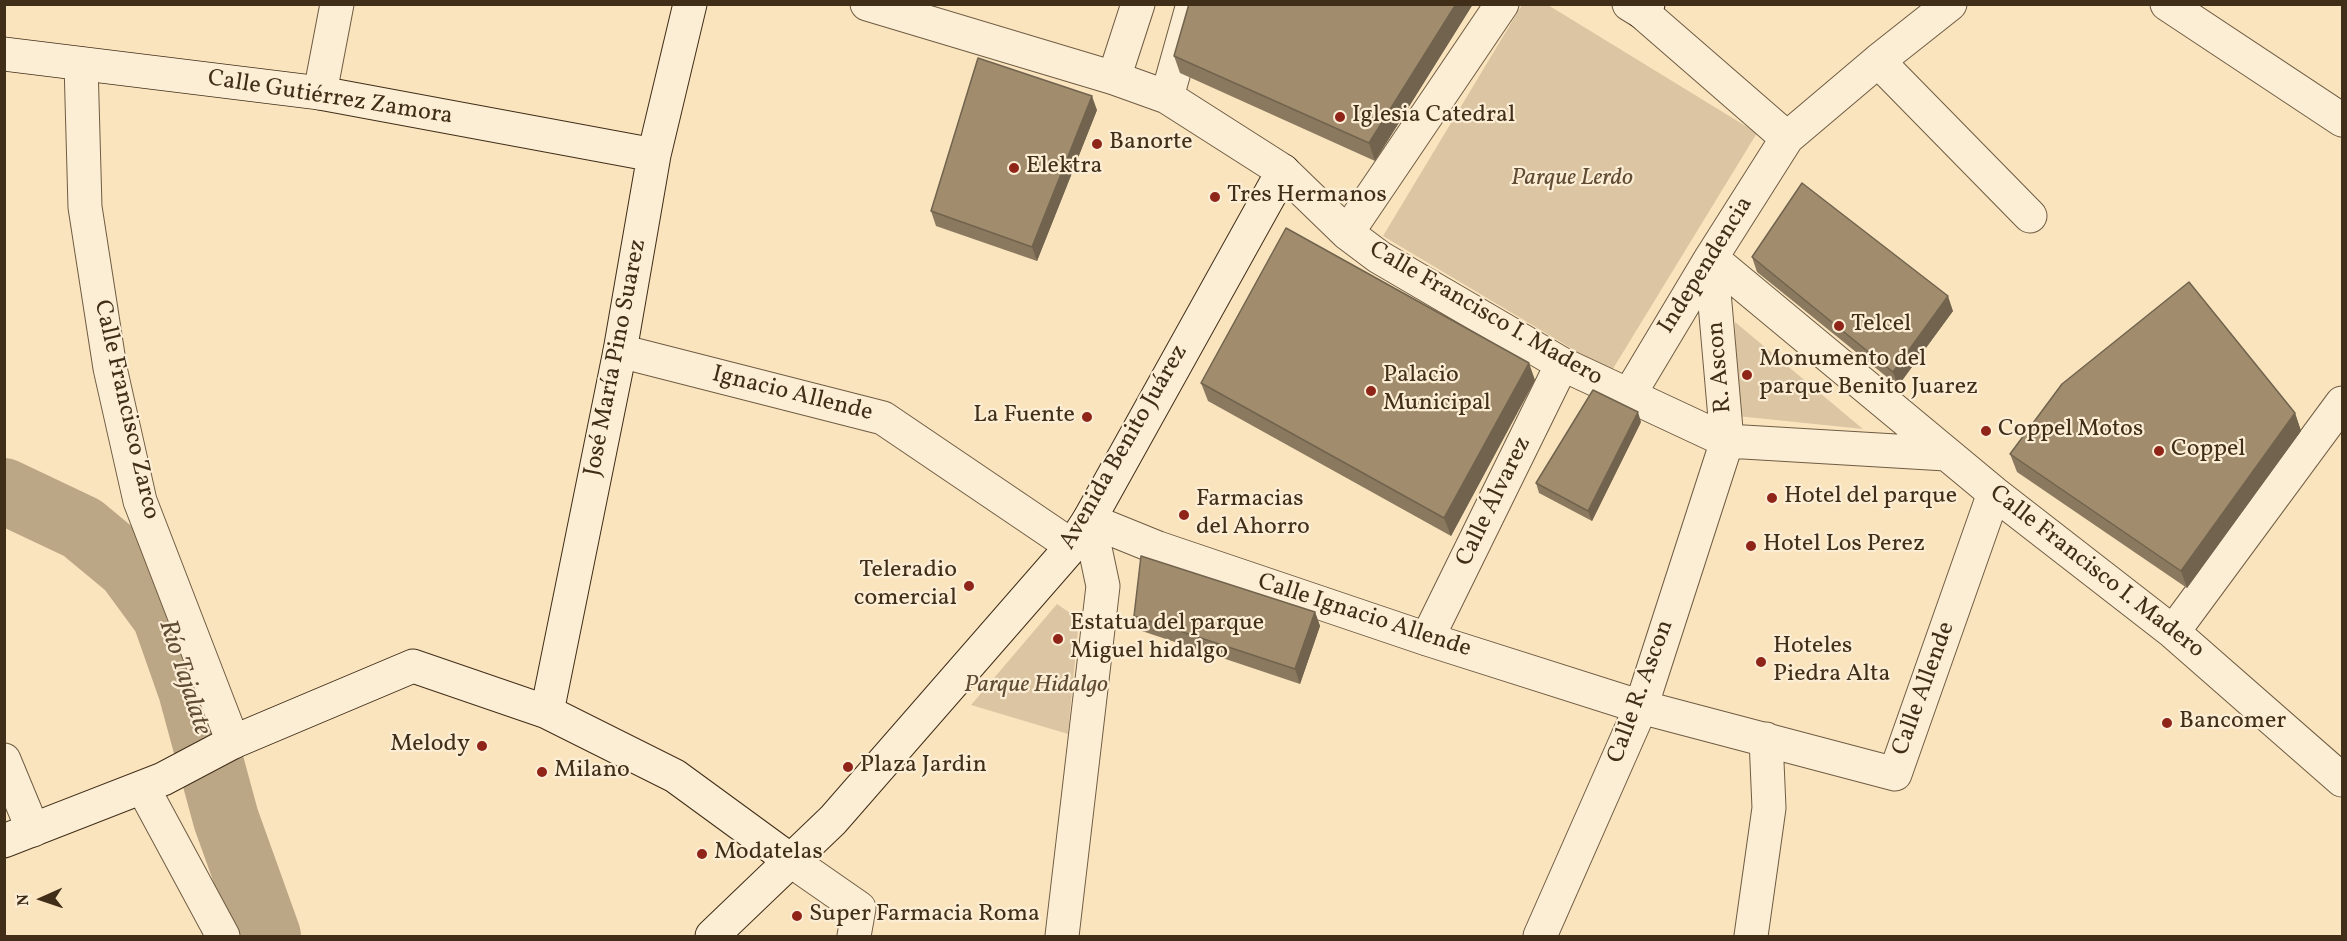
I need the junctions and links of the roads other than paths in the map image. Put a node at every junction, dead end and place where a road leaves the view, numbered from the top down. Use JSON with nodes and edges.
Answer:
{"nodes":[{"id":1,"x":337,"y":4,"type":"edge"},
{"id":2,"x":685,"y":4,"type":"edge"},
{"id":3,"x":867,"y":4,"type":"edge"},
{"id":4,"x":1138,"y":4,"type":"edge"},
{"id":5,"x":1194,"y":4,"type":"edge"},
{"id":6,"x":1502,"y":4,"type":"edge"},
{"id":7,"x":1950,"y":4,"type":"edge"},
{"id":8,"x":2168,"y":4,"type":"edge"},
{"id":9,"x":690,"y":5,"type":"edge"},
{"id":10,"x":1640,"y":7,"type":"edge"},
{"id":11,"x":12,"y":55,"type":"edge"},
{"id":12,"x":1878,"y":61,"type":"junction"},
{"id":13,"x":81,"y":64,"type":"junction"},
{"id":14,"x":1114,"y":78,"type":"junction"},
{"id":15,"x":320,"y":93,"type":"junction"},
{"id":16,"x":1167,"y":97,"type":"junction"},
{"id":17,"x":2343,"y":120,"type":"edge"},
{"id":18,"x":1786,"y":138,"type":"junction"},
{"id":19,"x":654,"y":155,"type":"junction"},
{"id":20,"x":1283,"y":171,"type":"junction"},
{"id":21,"x":2030,"y":216,"type":"dead end"},
{"id":22,"x":1347,"y":233,"type":"junction"},
{"id":23,"x":1711,"y":258,"type":"junction"},
{"id":24,"x":620,"y":351,"type":"junction"},
{"id":25,"x":1562,"y":364,"type":"junction"},
{"id":26,"x":1629,"y":395,"type":"junction"},
{"id":27,"x":2343,"y":403,"type":"edge"},
{"id":28,"x":1727,"y":441,"type":"junction"},
{"id":29,"x":1946,"y":454,"type":"junction"},
{"id":30,"x":1994,"y":493,"type":"junction"},
{"id":31,"x":1080,"y":533,"type":"junction"},
{"id":32,"x":2173,"y":632,"type":"junction"},
{"id":33,"x":1427,"y":639,"type":"junction"},
{"id":34,"x":1641,"y":707,"type":"junction"},
{"id":35,"x":547,"y":712,"type":"junction"},
{"id":36,"x":1766,"y":739,"type":"junction"},
{"id":37,"x":222,"y":748,"type":"junction"},
{"id":38,"x":4,"y":760,"type":"edge"},
{"id":39,"x":2343,"y":780,"type":"edge"},
{"id":40,"x":153,"y":783,"type":"junction"},
{"id":41,"x":19,"y":835,"type":"edge"},
{"id":42,"x":790,"y":860,"type":"junction"},
{"id":43,"x":223,"y":936,"type":"edge"},
{"id":44,"x":712,"y":936,"type":"edge"},
{"id":45,"x":854,"y":936,"type":"edge"},
{"id":46,"x":1062,"y":936,"type":"edge"},
{"id":47,"x":1540,"y":936,"type":"edge"},
{"id":48,"x":1751,"y":936,"type":"edge"}],
"edges":[{"from":1,"to":15,"type":"street"},
{"from":2,"to":9,"type":"street"},
{"from":3,"to":14,"type":"street","name":"Calle Francisco I. Madero"},
{"from":4,"to":14,"type":"street"},
{"from":5,"to":16,"type":"street"},
{"from":6,"to":22,"type":"street"},
{"from":7,"to":12,"type":"street","name":"Independencia"},
{"from":8,"to":17,"type":"street"},
{"from":9,"to":19,"type":"street","name":"José María Pino Suarez"},
{"from":10,"to":18,"type":"street"},
{"from":11,"to":13,"type":"street","name":"Calle Gutiérrez Zamora"},
{"from":12,"to":18,"type":"street","name":"Independencia"},
{"from":12,"to":21,"type":"street"},
{"from":13,"to":15,"type":"street","name":"Calle Gutiérrez Zamora"},
{"from":13,"to":37,"type":"street","name":"Calle Francisco Zarco"},
{"from":14,"to":16,"type":"street","name":"Calle Francisco I. Madero"},
{"from":15,"to":19,"type":"street","name":"Calle Gutiérrez Zamora"},
{"from":16,"to":20,"type":"street","name":"Calle Francisco I. Madero"},
{"from":18,"to":23,"type":"street","name":"Independencia"},
{"from":19,"to":24,"type":"street","name":"José María Pino Suarez"},
{"from":20,"to":22,"type":"street","name":"Calle Francisco I. Madero"},
{"from":20,"to":31,"type":"street","name":"Avenida Benito Juárez"},
{"from":22,"to":25,"type":"street","name":"Calle Francisco I. Madero"},
{"from":23,"to":26,"type":"street","name":"Independencia"},
{"from":23,"to":28,"type":"street","name":"R. Ascon"},
{"from":23,"to":29,"type":"street"},
{"from":24,"to":31,"type":"street","name":"Ignacio Allende"},
{"from":24,"to":35,"type":"street","name":"José María Pino Suarez"},
{"from":25,"to":26,"type":"street","name":"Calle Francisco I. Madero"},
{"from":25,"to":33,"type":"street","name":"Calle Álvarez"},
{"from":26,"to":28,"type":"street","name":"Calle Francisco I. Madero"},
{"from":27,"to":32,"type":"street"},
{"from":28,"to":29,"type":"street","name":"Calle Francisco I. Madero"},
{"from":28,"to":34,"type":"street","name":"Calle R. Ascon"},
{"from":29,"to":30,"type":"street","name":"Calle Francisco I. Madero"},
{"from":30,"to":32,"type":"street","name":"Calle Francisco I. Madero"},
{"from":30,"to":36,"type":"street","name":"Calle Allende"},
{"from":31,"to":33,"type":"street","name":"Calle Ignacio Allende"},
{"from":31,"to":42,"type":"street","name":"Avenida Benito Juárez"},
{"from":31,"to":46,"type":"street"},
{"from":32,"to":39,"type":"street","name":"Calle Francisco I. Madero"},
{"from":33,"to":34,"type":"street","name":"Calle Ignacio Allende"},
{"from":34,"to":36,"type":"street","name":"Calle Allende"},
{"from":34,"to":47,"type":"street","name":"Calle R. Ascon"},
{"from":35,"to":37,"type":"street"},
{"from":35,"to":42,"type":"street"},
{"from":36,"to":48,"type":"street"},
{"from":37,"to":40,"type":"street"},
{"from":38,"to":41,"type":"street"},
{"from":40,"to":41,"type":"street"},
{"from":40,"to":43,"type":"street"},
{"from":42,"to":44,"type":"street","name":"Avenida Benito Juárez"},
{"from":42,"to":45,"type":"street"}]}
